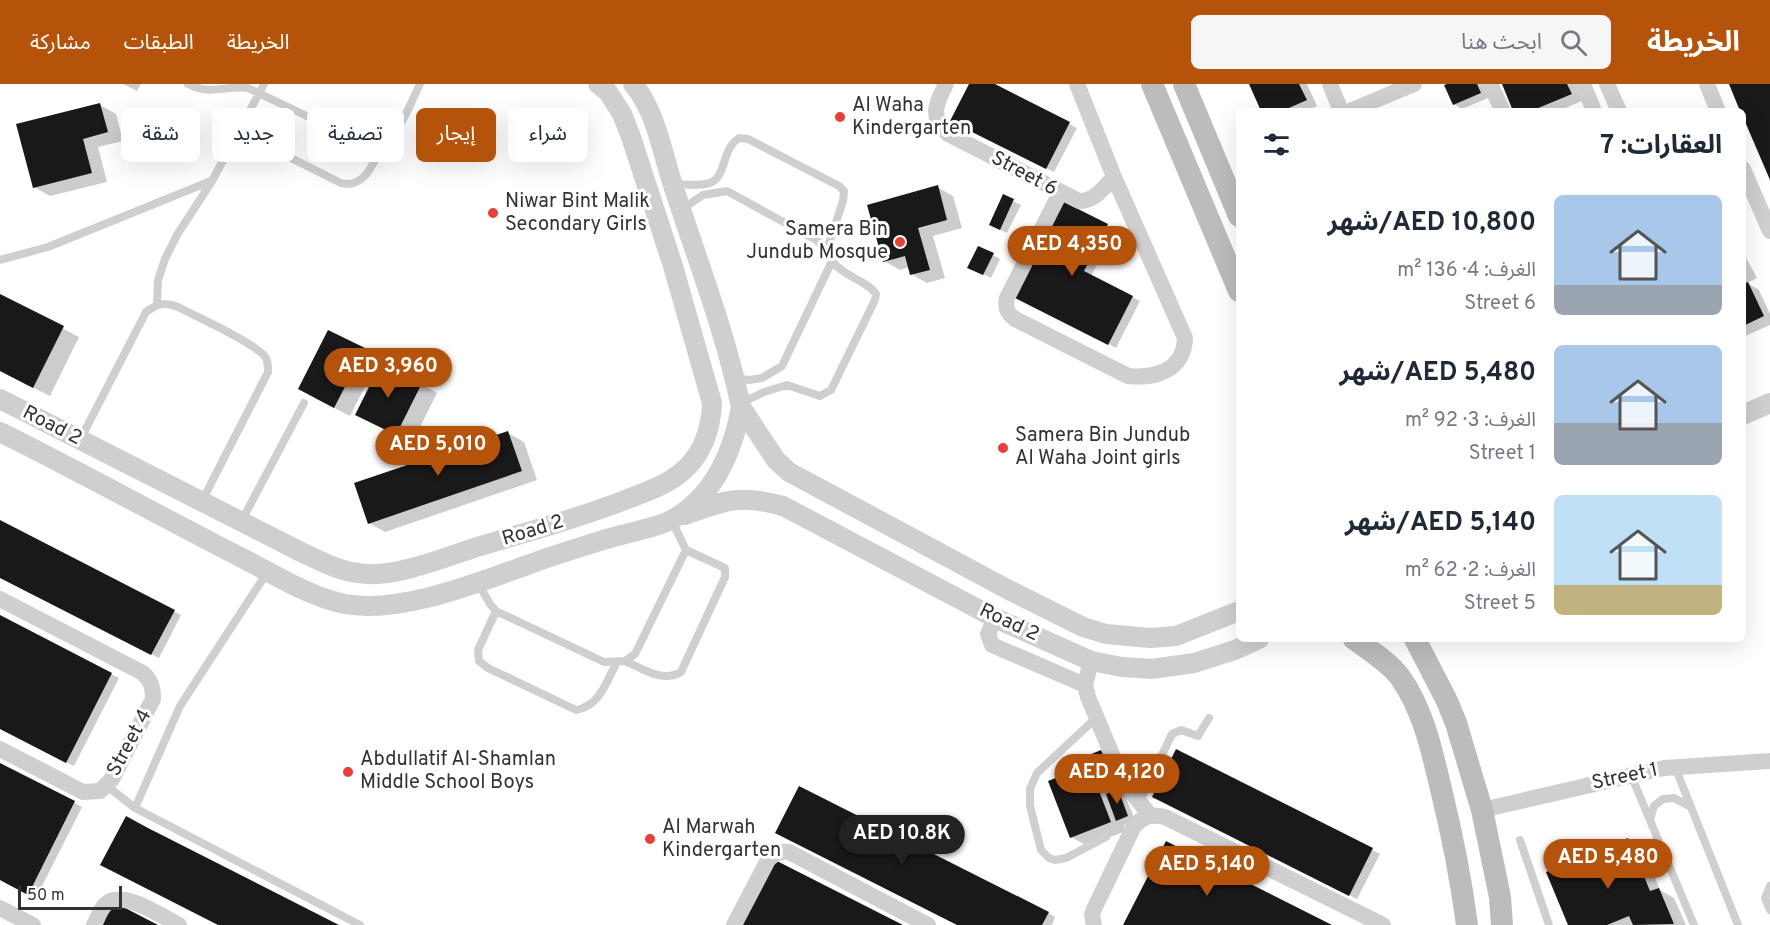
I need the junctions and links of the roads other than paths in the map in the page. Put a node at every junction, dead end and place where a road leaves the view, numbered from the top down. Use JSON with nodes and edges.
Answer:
{"nodes":[{"id":1,"x":188,"y":84,"type":"edge"},
{"id":2,"x":420,"y":84,"type":"edge"},
{"id":3,"x":598,"y":84,"type":"edge"},
{"id":4,"x":633,"y":84,"type":"edge"},
{"id":5,"x":946,"y":84,"type":"edge"},
{"id":6,"x":1077,"y":84,"type":"edge"},
{"id":7,"x":1152,"y":84,"type":"edge"},
{"id":8,"x":1161,"y":84,"type":"edge"},
{"id":9,"x":1184,"y":84,"type":"edge"},
{"id":10,"x":1330,"y":84,"type":"edge"},
{"id":11,"x":1414,"y":84,"type":"edge"},
{"id":12,"x":1491,"y":84,"type":"edge"},
{"id":13,"x":1582,"y":84,"type":"edge"},
{"id":14,"x":1607,"y":84,"type":"edge"},
{"id":15,"x":1707,"y":84,"type":"edge"},
{"id":16,"x":262,"y":88,"type":"edge"},
{"id":17,"x":252,"y":108,"type":"edge"},
{"id":18,"x":1340,"y":108,"type":"edge"},
{"id":19,"x":1357,"y":108,"type":"edge"},
{"id":20,"x":1502,"y":108,"type":"edge"},
{"id":21,"x":1593,"y":108,"type":"edge"},
{"id":22,"x":1618,"y":108,"type":"edge"},
{"id":23,"x":1717,"y":108,"type":"edge"},
{"id":24,"x":307,"y":113,"type":"edge"},
{"id":25,"x":404,"y":115,"type":"edge"},
{"id":26,"x":1214,"y":154,"type":"junction"},
{"id":27,"x":295,"y":160,"type":"edge"},
{"id":28,"x":222,"y":162,"type":"edge"},
{"id":29,"x":373,"y":162,"type":"edge"},
{"id":30,"x":1746,"y":176,"type":"edge"},
{"id":31,"x":719,"y":177,"type":"junction"},
{"id":32,"x":1114,"y":177,"type":"junction"},
{"id":33,"x":212,"y":181,"type":"junction"},
{"id":34,"x":673,"y":184,"type":"junction"},
{"id":35,"x":727,"y":191,"type":"junction"},
{"id":36,"x":1060,"y":193,"type":"junction"},
{"id":37,"x":682,"y":209,"type":"junction"},
{"id":38,"x":1236,"y":209,"type":"edge"},
{"id":39,"x":1770,"y":231,"type":"edge"},
{"id":40,"x":826,"y":252,"type":"junction"},
{"id":41,"x":0,"y":260,"type":"edge"},
{"id":42,"x":699,"y":261,"type":"junction"},
{"id":43,"x":832,"y":261,"type":"junction"},
{"id":44,"x":672,"y":266,"type":"junction"},
{"id":45,"x":1236,"y":284,"type":"edge"},
{"id":46,"x":157,"y":304,"type":"junction"},
{"id":47,"x":719,"y":326,"type":"junction"},
{"id":48,"x":692,"y":332,"type":"junction"},
{"id":49,"x":782,"y":366,"type":"junction"},
{"id":50,"x":733,"y":378,"type":"junction"},
{"id":51,"x":787,"y":385,"type":"junction"},
{"id":52,"x":0,"y":399,"type":"edge"},
{"id":53,"x":1770,"y":403,"type":"edge"},
{"id":54,"x":304,"y":404,"type":"dead end"},
{"id":55,"x":741,"y":405,"type":"junction"},
{"id":56,"x":1746,"y":414,"type":"edge"},
{"id":57,"x":2,"y":434,"type":"edge"},
{"id":58,"x":80,"y":440,"type":"junction"},
{"id":59,"x":841,"y":501,"type":"junction"},
{"id":60,"x":201,"y":502,"type":"junction"},
{"id":61,"x":596,"y":511,"type":"junction"},
{"id":62,"x":672,"y":520,"type":"junction"},
{"id":63,"x":241,"y":522,"type":"junction"},
{"id":64,"x":827,"y":528,"type":"junction"},
{"id":65,"x":532,"y":531,"type":"junction"},
{"id":66,"x":606,"y":538,"type":"junction"},
{"id":67,"x":224,"y":549,"type":"junction"},
{"id":68,"x":686,"y":550,"type":"junction"},
{"id":69,"x":303,"y":553,"type":"junction"},
{"id":70,"x":540,"y":560,"type":"junction"},
{"id":71,"x":268,"y":571,"type":"junction"},
{"id":72,"x":291,"y":583,"type":"junction"},
{"id":73,"x":478,"y":583,"type":"junction"},
{"id":74,"x":1007,"y":589,"type":"junction"},
{"id":75,"x":0,"y":599,"type":"edge"},
{"id":76,"x":496,"y":611,"type":"junction"},
{"id":77,"x":1236,"y":612,"type":"edge"},
{"id":78,"x":995,"y":618,"type":"junction"},
{"id":79,"x":1252,"y":642,"type":"edge"},
{"id":80,"x":1358,"y":642,"type":"edge"},
{"id":81,"x":1416,"y":642,"type":"edge"},
{"id":82,"x":1090,"y":661,"type":"junction"},
{"id":83,"x":621,"y":662,"type":"junction"},
{"id":84,"x":1085,"y":685,"type":"junction"},
{"id":85,"x":1096,"y":718,"type":"junction"},
{"id":86,"x":1209,"y":718,"type":"dead end"},
{"id":87,"x":0,"y":749,"type":"edge"},
{"id":88,"x":1770,"y":761,"type":"edge"},
{"id":89,"x":1675,"y":766,"type":"junction"},
{"id":90,"x":1631,"y":775,"type":"junction"},
{"id":91,"x":107,"y":786,"type":"junction"},
{"id":92,"x":135,"y":808,"type":"junction"},
{"id":93,"x":1691,"y":808,"type":"junction"},
{"id":94,"x":1144,"y":809,"type":"junction"},
{"id":95,"x":1482,"y":810,"type":"junction"},
{"id":96,"x":1650,"y":819,"type":"junction"},
{"id":97,"x":1106,"y":837,"type":"dead end"},
{"id":98,"x":1520,"y":840,"type":"dead end"},
{"id":99,"x":1770,"y":886,"type":"edge"},
{"id":100,"x":0,"y":908,"type":"edge"},
{"id":101,"x":1770,"y":910,"type":"edge"},
{"id":102,"x":33,"y":925,"type":"edge"},
{"id":103,"x":94,"y":925,"type":"edge"},
{"id":104,"x":179,"y":925,"type":"edge"},
{"id":105,"x":360,"y":925,"type":"edge"},
{"id":106,"x":734,"y":925,"type":"edge"},
{"id":107,"x":928,"y":925,"type":"edge"},
{"id":108,"x":1094,"y":925,"type":"edge"},
{"id":109,"x":1383,"y":925,"type":"edge"},
{"id":110,"x":1467,"y":925,"type":"edge"},
{"id":111,"x":1502,"y":925,"type":"edge"},
{"id":112,"x":1549,"y":925,"type":"edge"},
{"id":113,"x":1694,"y":925,"type":"edge"},
{"id":114,"x":1738,"y":925,"type":"edge"}],
"edges":[{"from":1,"to":16,"type":"lane"},
{"from":2,"to":25,"type":"lane"},
{"from":3,"to":44,"type":"street","name":"Road 2"},
{"from":4,"to":34,"type":"street","name":"Road 2"},
{"from":5,"to":36,"type":"street","name":"Street 6"},
{"from":6,"to":32,"type":"street"},
{"from":7,"to":45,"type":"main road"},
{"from":8,"to":26,"type":"main road"},
{"from":9,"to":26,"type":"main road"},
{"from":10,"to":18,"type":"street"},
{"from":11,"to":19,"type":"street"},
{"from":12,"to":20,"type":"street"},
{"from":13,"to":21,"type":"street"},
{"from":14,"to":22,"type":"street"},
{"from":15,"to":23,"type":"street"},
{"from":16,"to":17,"type":"lane"},
{"from":16,"to":24,"type":"lane"},
{"from":26,"to":38,"type":"main road"},
{"from":27,"to":29,"type":"lane"},
{"from":28,"to":33,"type":"lane"},
{"from":30,"to":39,"type":"street"},
{"from":31,"to":34,"type":"lane"},
{"from":31,"to":35,"type":"lane"},
{"from":31,"to":40,"type":"lane"},
{"from":32,"to":36,"type":"street","name":"Street 6"},
{"from":32,"to":36,"type":"street"},
{"from":33,"to":41,"type":"lane"},
{"from":33,"to":46,"type":"lane"},
{"from":34,"to":37,"type":"street","name":"Road 2"},
{"from":35,"to":37,"type":"lane"},
{"from":35,"to":40,"type":"lane"},
{"from":37,"to":42,"type":"street","name":"Road 2"},
{"from":40,"to":43,"type":"lane"},
{"from":42,"to":44,"type":"street"},
{"from":42,"to":47,"type":"street","name":"Road 2"},
{"from":43,"to":49,"type":"lane"},
{"from":43,"to":51,"type":"lane"},
{"from":44,"to":48,"type":"street","name":"Road 2"},
{"from":46,"to":58,"type":"lane"},
{"from":46,"to":60,"type":"lane"},
{"from":47,"to":48,"type":"street"},
{"from":47,"to":50,"type":"street","name":"Road 2"},
{"from":48,"to":61,"type":"street","name":"Road 2"},
{"from":49,"to":50,"type":"lane"},
{"from":49,"to":51,"type":"lane"},
{"from":50,"to":55,"type":"street","name":"Road 2"},
{"from":51,"to":55,"type":"lane"},
{"from":52,"to":58,"type":"street","name":"Road 2"},
{"from":53,"to":56,"type":"street"},
{"from":54,"to":63,"type":"lane"},
{"from":55,"to":59,"type":"street","name":"Road 2"},
{"from":55,"to":62,"type":"street","name":"Road 2"},
{"from":57,"to":67,"type":"street","name":"Road 2"},
{"from":58,"to":60,"type":"street","name":"Road 2"},
{"from":59,"to":64,"type":"street"},
{"from":59,"to":74,"type":"street","name":"Road 2"},
{"from":60,"to":63,"type":"street","name":"Road 2"},
{"from":61,"to":65,"type":"street","name":"Road 2"},
{"from":61,"to":66,"type":"street"},
{"from":62,"to":64,"type":"street","name":"Road 2"},
{"from":62,"to":66,"type":"street","name":"Road 2"},
{"from":62,"to":68,"type":"lane"},
{"from":63,"to":67,"type":"street"},
{"from":63,"to":69,"type":"street","name":"Road 2"},
{"from":64,"to":78,"type":"street","name":"Road 2"},
{"from":65,"to":69,"type":"street","name":"Road 2"},
{"from":65,"to":70,"type":"street"},
{"from":66,"to":70,"type":"street","name":"Road 2"},
{"from":67,"to":71,"type":"street","name":"Road 2"},
{"from":68,"to":83,"type":"lane"},
{"from":68,"to":83,"type":"lane"},
{"from":69,"to":72,"type":"street"},
{"from":70,"to":73,"type":"street","name":"Road 2"},
{"from":71,"to":72,"type":"street","name":"Road 2"},
{"from":71,"to":92,"type":"lane"},
{"from":72,"to":73,"type":"street","name":"Road 2"},
{"from":73,"to":76,"type":"lane"},
{"from":74,"to":77,"type":"street","name":"Road 2"},
{"from":74,"to":78,"type":"street"},
{"from":75,"to":91,"type":"street","name":"Street 4"},
{"from":76,"to":83,"type":"lane"},
{"from":76,"to":83,"type":"lane"},
{"from":78,"to":82,"type":"street","name":"Road 2"},
{"from":78,"to":84,"type":"street"},
{"from":79,"to":82,"type":"street","name":"Road 2"},
{"from":80,"to":110,"type":"main road"},
{"from":81,"to":95,"type":"main road"},
{"from":82,"to":84,"type":"street"},
{"from":84,"to":85,"type":"street"},
{"from":85,"to":94,"type":"street"},
{"from":85,"to":97,"type":"lane"},
{"from":86,"to":94,"type":"lane"},
{"from":87,"to":91,"type":"street","name":"Street 4"},
{"from":88,"to":89,"type":"street","name":"Street 1"},
{"from":89,"to":90,"type":"street","name":"Street 1"},
{"from":89,"to":93,"type":"lane"},
{"from":90,"to":95,"type":"street","name":"Street 1"},
{"from":90,"to":96,"type":"lane"},
{"from":91,"to":92,"type":"lane"},
{"from":92,"to":105,"type":"lane"},
{"from":93,"to":96,"type":"lane"},
{"from":93,"to":114,"type":"lane"},
{"from":94,"to":108,"type":"street"},
{"from":94,"to":109,"type":"street"},
{"from":95,"to":111,"type":"main road"},
{"from":96,"to":113,"type":"lane"},
{"from":98,"to":112,"type":"lane"},
{"from":99,"to":101,"type":"lane"},
{"from":100,"to":102,"type":"street"},
{"from":103,"to":104,"type":"street"},
{"from":106,"to":107,"type":"street"}]}
